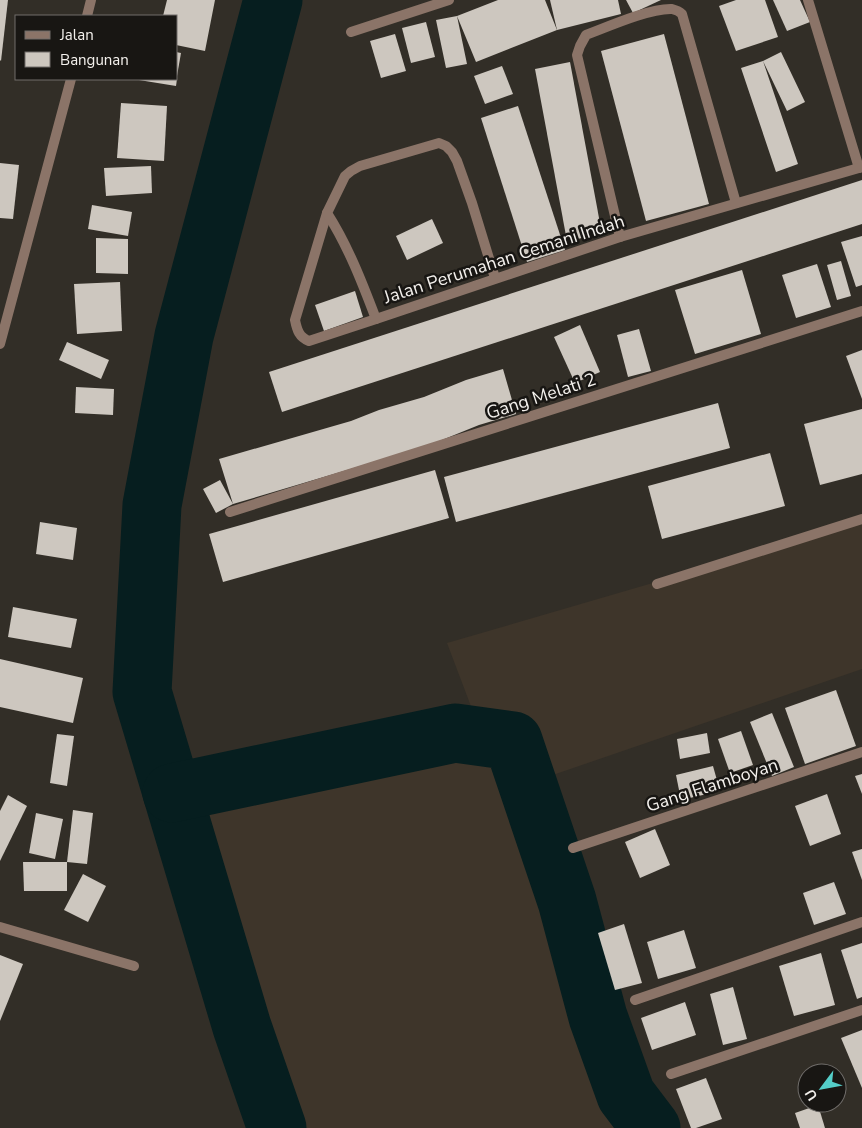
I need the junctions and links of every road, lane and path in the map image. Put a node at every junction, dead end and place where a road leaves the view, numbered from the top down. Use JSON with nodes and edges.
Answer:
{"nodes":[{"id":1,"x":91,"y":0,"type":"edge"},
{"id":2,"x":450,"y":0,"type":"edge"},
{"id":3,"x":808,"y":0,"type":"edge"},
{"id":4,"x":87,"y":15,"type":"edge"},
{"id":5,"x":351,"y":32,"type":"dead end"},
{"id":6,"x":71,"y":80,"type":"edge"},
{"id":7,"x":860,"y":168,"type":"edge"},
{"id":8,"x":736,"y":203,"type":"junction"},
{"id":9,"x":327,"y":213,"type":"junction"},
{"id":10,"x":620,"y":237,"type":"junction"},
{"id":11,"x":496,"y":278,"type":"junction"},
{"id":12,"x":862,"y":311,"type":"edge"},
{"id":13,"x":376,"y":319,"type":"junction"},
{"id":14,"x":0,"y":344,"type":"edge"},
{"id":15,"x":230,"y":512,"type":"dead end"},
{"id":16,"x":862,"y":519,"type":"edge"},
{"id":17,"x":658,"y":584,"type":"dead end"},
{"id":18,"x":862,"y":752,"type":"edge"},
{"id":19,"x":573,"y":848,"type":"dead end"},
{"id":20,"x":862,"y":922,"type":"edge"},
{"id":21,"x":0,"y":927,"type":"edge"},
{"id":22,"x":134,"y":966,"type":"dead end"},
{"id":23,"x":635,"y":1000,"type":"dead end"},
{"id":24,"x":862,"y":1010,"type":"edge"},
{"id":25,"x":670,"y":1074,"type":"dead end"}],
"edges":[{"from":1,"to":4,"type":"street"},
{"from":2,"to":5,"type":"street"},
{"from":3,"to":7,"type":"street"},
{"from":6,"to":14,"type":"street"},
{"from":7,"to":8,"type":"street","name":"Jalan Perumahan Cemani Indah"},
{"from":8,"to":10,"type":"street","name":"Jalan Perumahan Cemani Indah"},
{"from":8,"to":10,"type":"street"},
{"from":9,"to":11,"type":"street"},
{"from":9,"to":13,"type":"street","name":"Jalan Perumahan Cemani Indah"},
{"from":9,"to":13,"type":"street"},
{"from":10,"to":11,"type":"street","name":"Jalan Perumahan Cemani Indah"},
{"from":11,"to":13,"type":"street","name":"Jalan Perumahan Cemani Indah"},
{"from":12,"to":15,"type":"street","name":"Gang Melati 2"},
{"from":16,"to":17,"type":"street"},
{"from":18,"to":19,"type":"street","name":"Gang Flamboyan"},
{"from":20,"to":23,"type":"street"},
{"from":21,"to":22,"type":"street"},
{"from":24,"to":25,"type":"street"}]}
